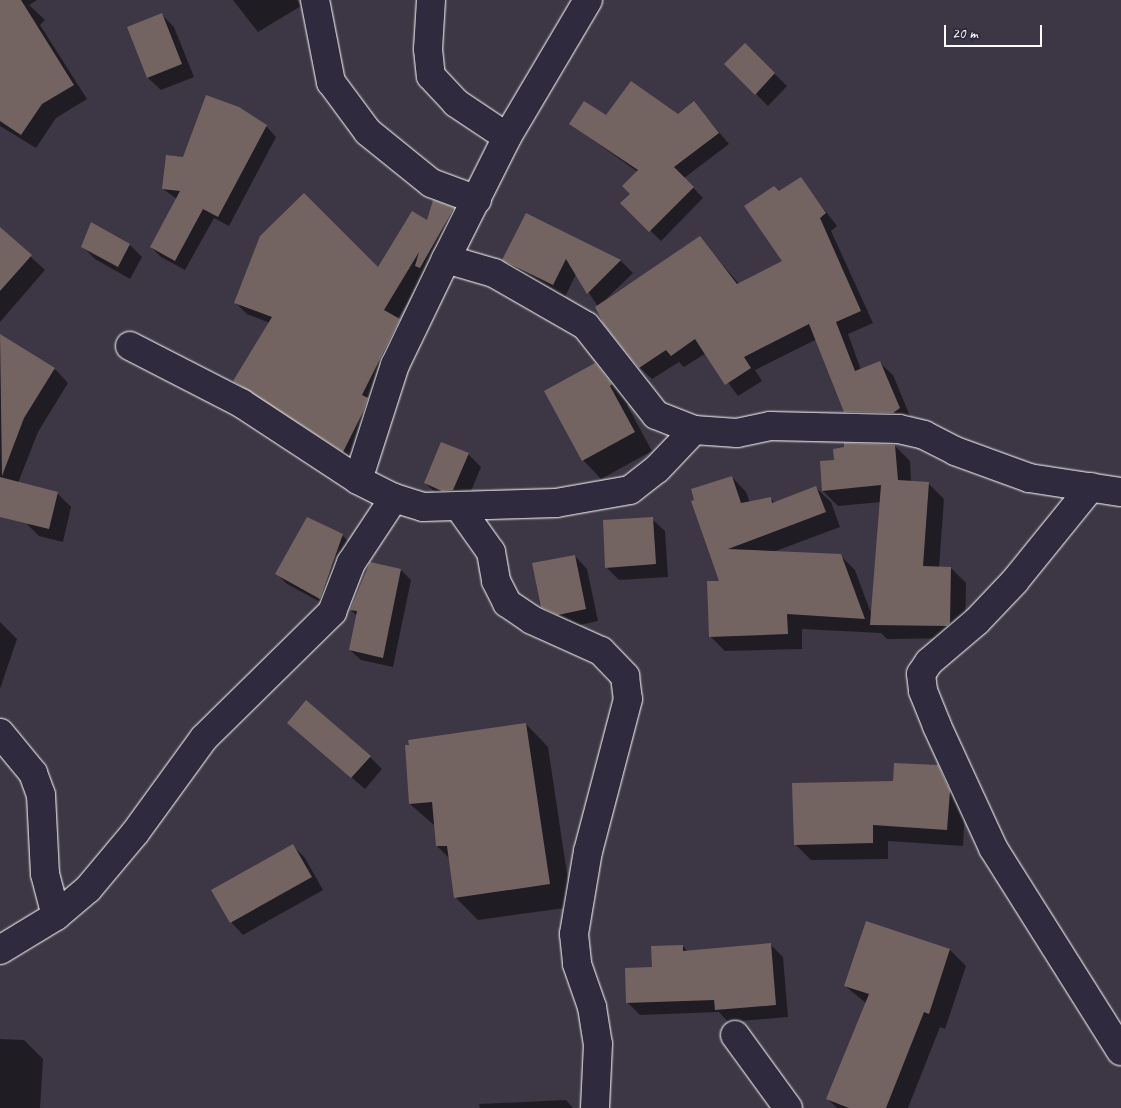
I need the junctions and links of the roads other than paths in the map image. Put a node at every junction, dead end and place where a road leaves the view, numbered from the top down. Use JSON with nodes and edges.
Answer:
{"nodes":[{"id":1,"x":315,"y":0,"type":"edge"},
{"id":2,"x":431,"y":0,"type":"edge"},
{"id":3,"x":588,"y":0,"type":"edge"},
{"id":4,"x":507,"y":137,"type":"junction"},
{"id":5,"x":477,"y":200,"type":"junction"},
{"id":6,"x":446,"y":258,"type":"junction"},
{"id":7,"x":130,"y":346,"type":"dead end"},
{"id":8,"x":694,"y":430,"type":"junction"},
{"id":9,"x":358,"y":480,"type":"junction"},
{"id":10,"x":1091,"y":487,"type":"junction"},
{"id":11,"x":1121,"y":492,"type":"edge"},
{"id":12,"x":394,"y":498,"type":"junction"},
{"id":13,"x":459,"y":507,"type":"junction"},
{"id":14,"x":0,"y":733,"type":"edge"},
{"id":15,"x":56,"y":916,"type":"junction"},
{"id":16,"x":0,"y":950,"type":"edge"},
{"id":17,"x":735,"y":1035,"type":"dead end"},
{"id":18,"x":1121,"y":1051,"type":"edge"},
{"id":19,"x":595,"y":1108,"type":"edge"},
{"id":20,"x":788,"y":1108,"type":"edge"}],
"edges":[{"from":1,"to":5,"type":"street"},
{"from":2,"to":4,"type":"street"},
{"from":3,"to":4,"type":"street"},
{"from":4,"to":5,"type":"street"},
{"from":5,"to":6,"type":"street"},
{"from":6,"to":8,"type":"street"},
{"from":6,"to":9,"type":"street"},
{"from":7,"to":9,"type":"street"},
{"from":8,"to":10,"type":"street"},
{"from":8,"to":13,"type":"street"},
{"from":9,"to":12,"type":"street"},
{"from":10,"to":11,"type":"street"},
{"from":10,"to":18,"type":"street"},
{"from":12,"to":13,"type":"street"},
{"from":12,"to":15,"type":"street"},
{"from":13,"to":19,"type":"street"},
{"from":14,"to":15,"type":"street"},
{"from":15,"to":16,"type":"street"},
{"from":17,"to":20,"type":"street"}]}
